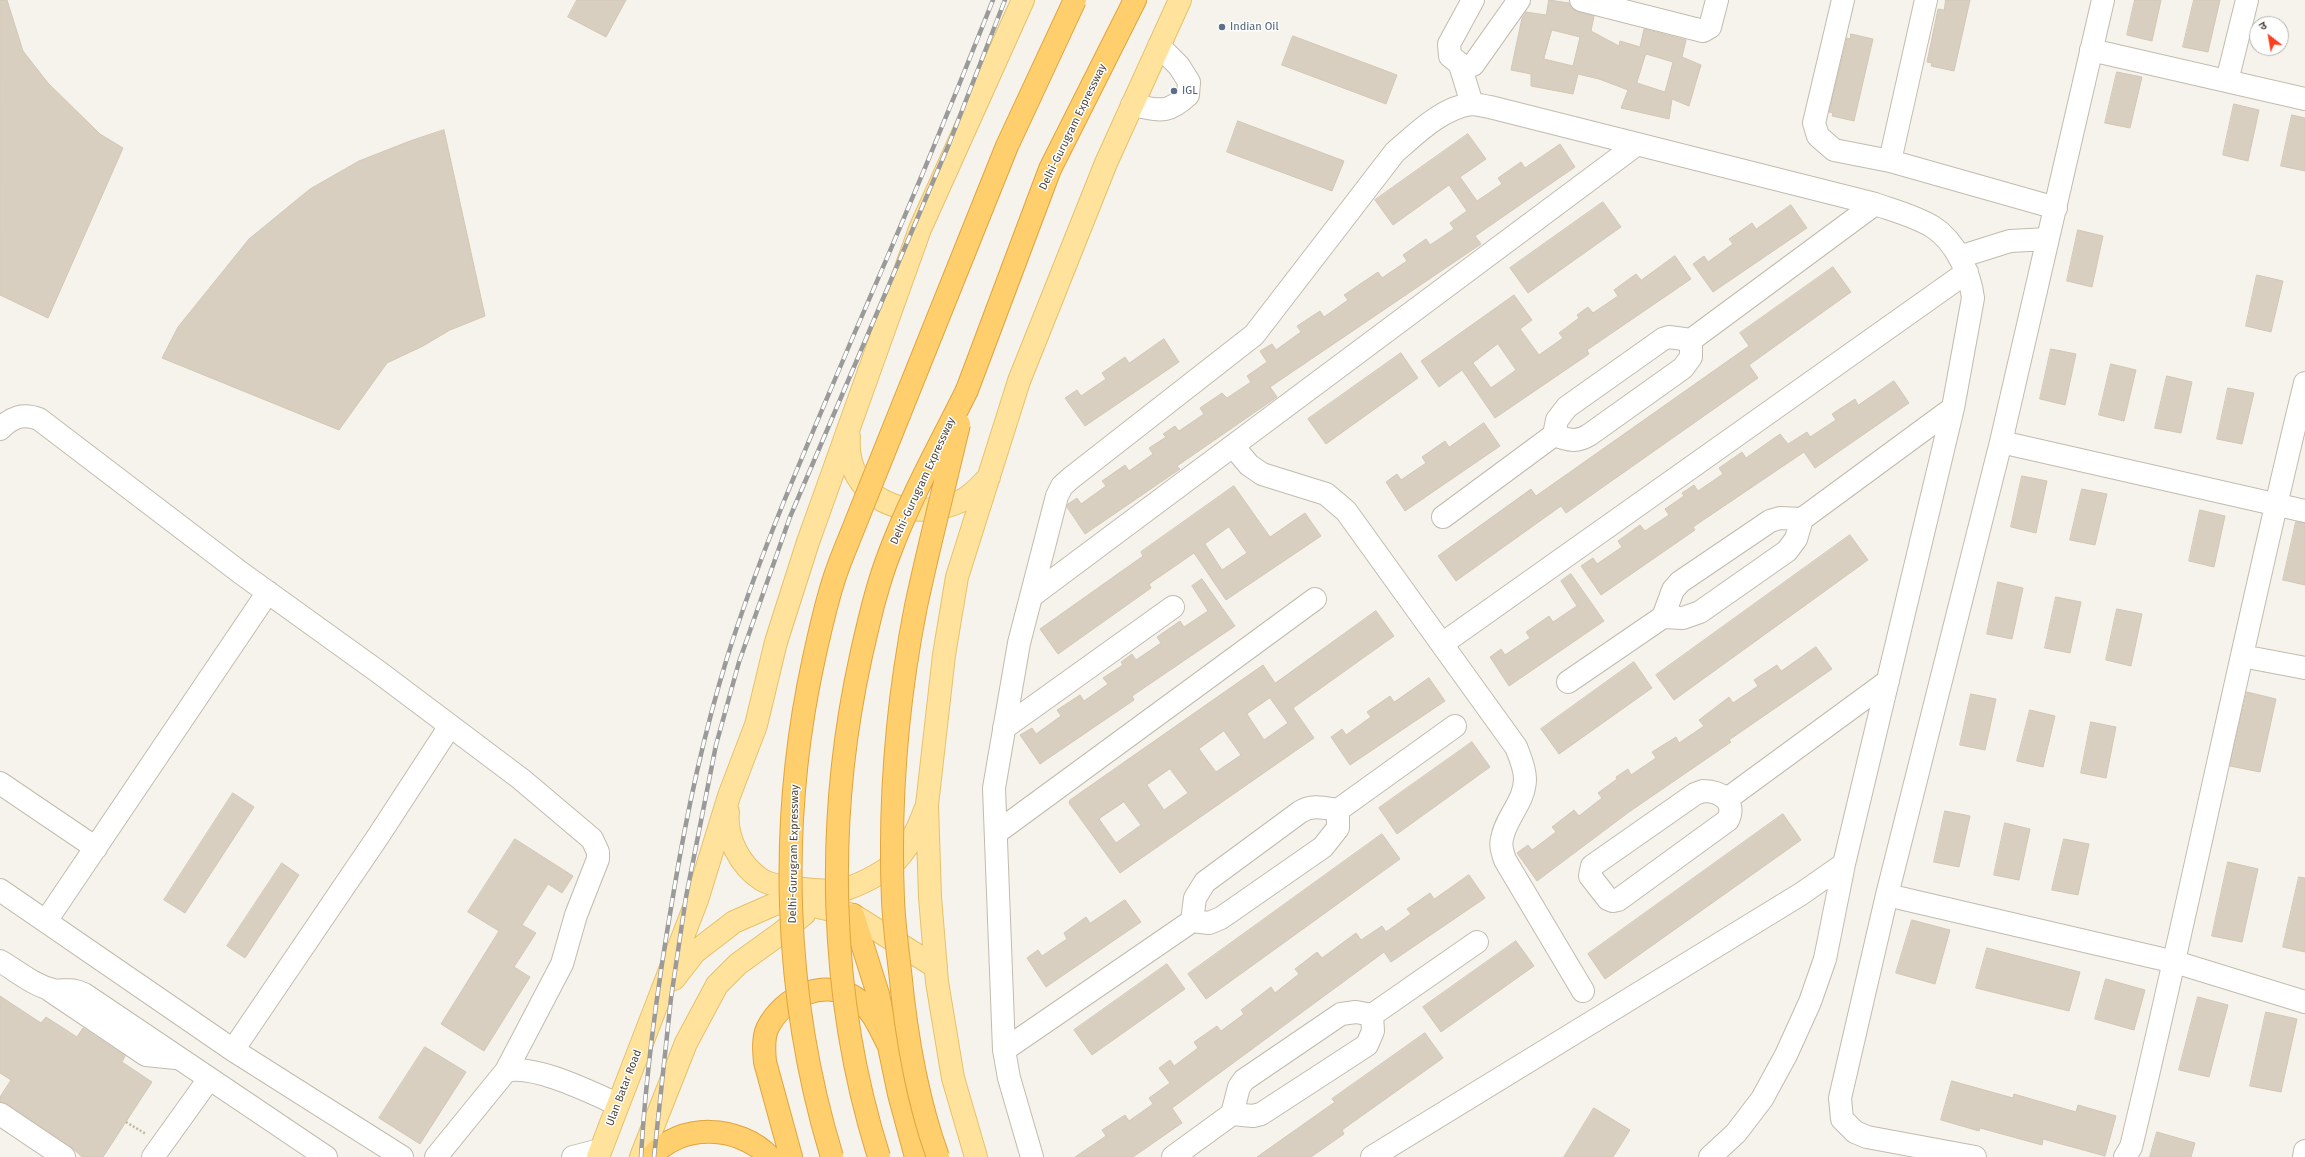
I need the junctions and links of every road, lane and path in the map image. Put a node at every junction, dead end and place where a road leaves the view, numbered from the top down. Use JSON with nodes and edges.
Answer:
{"nodes":[{"id":1,"x":1023,"y":0,"type":"edge"},
{"id":2,"x":1075,"y":0,"type":"edge"},
{"id":3,"x":1136,"y":0,"type":"edge"},
{"id":4,"x":1180,"y":0,"type":"edge"},
{"id":5,"x":1473,"y":0,"type":"edge"},
{"id":6,"x":1518,"y":0,"type":"edge"},
{"id":7,"x":1581,"y":0,"type":"edge"},
{"id":8,"x":1716,"y":0,"type":"edge"},
{"id":9,"x":1842,"y":0,"type":"edge"},
{"id":10,"x":1926,"y":0,"type":"edge"},
{"id":11,"x":2102,"y":0,"type":"edge"},
{"id":12,"x":2247,"y":0,"type":"edge"},
{"id":13,"x":1607,"y":3,"type":"edge"},
{"id":14,"x":1159,"y":46,"type":"junction"},
{"id":15,"x":2091,"y":50,"type":"junction"},
{"id":16,"x":1460,"y":65,"type":"junction"},
{"id":17,"x":2227,"y":81,"type":"junction"},
{"id":18,"x":2305,"y":99,"type":"edge"},
{"id":19,"x":1472,"y":104,"type":"junction"},
{"id":20,"x":1132,"y":105,"type":"junction"},
{"id":21,"x":1636,"y":145,"type":"junction"},
{"id":22,"x":1890,"y":161,"type":"junction"},
{"id":23,"x":1875,"y":204,"type":"junction"},
{"id":24,"x":2056,"y":208,"type":"junction"},
{"id":25,"x":2048,"y":239,"type":"junction"},
{"id":26,"x":1963,"y":265,"type":"junction"},
{"id":27,"x":1691,"y":340,"type":"junction"},
{"id":28,"x":2305,"y":383,"type":"edge"},
{"id":29,"x":968,"y":390,"type":"junction"},
{"id":30,"x":1953,"y":408,"type":"junction"},
{"id":31,"x":850,"y":425,"type":"junction"},
{"id":32,"x":0,"y":430,"type":"edge"},
{"id":33,"x":1554,"y":435,"type":"junction"},
{"id":34,"x":2001,"y":442,"type":"junction"},
{"id":35,"x":1233,"y":446,"type":"junction"},
{"id":36,"x":989,"y":476,"type":"junction"},
{"id":37,"x":2275,"y":504,"type":"junction"},
{"id":38,"x":2305,"y":511,"type":"edge"},
{"id":39,"x":1443,"y":517,"type":"dead end"},
{"id":40,"x":1802,"y":519,"type":"junction"},
{"id":41,"x":268,"y":592,"type":"junction"},
{"id":42,"x":1033,"y":595,"type":"junction"},
{"id":43,"x":1315,"y":599,"type":"dead end"},
{"id":44,"x":1173,"y":607,"type":"dead end"},
{"id":45,"x":1663,"y":617,"type":"junction"},
{"id":46,"x":1442,"y":644,"type":"junction"},
{"id":47,"x":2242,"y":656,"type":"junction"},
{"id":48,"x":2305,"y":668,"type":"edge"},
{"id":49,"x":1888,"y":681,"type":"junction"},
{"id":50,"x":1568,"y":682,"type":"dead end"},
{"id":51,"x":450,"y":726,"type":"junction"},
{"id":52,"x":1455,"y":726,"type":"dead end"},
{"id":53,"x":1004,"y":728,"type":"junction"},
{"id":54,"x":0,"y":783,"type":"edge"},
{"id":55,"x":729,"y":796,"type":"junction"},
{"id":56,"x":1727,"y":799,"type":"junction"},
{"id":57,"x":927,"y":805,"type":"junction"},
{"id":58,"x":1338,"y":810,"type":"junction"},
{"id":59,"x":996,"y":833,"type":"junction"},
{"id":60,"x":96,"y":848,"type":"junction"},
{"id":61,"x":1844,"y":864,"type":"junction"},
{"id":62,"x":0,"y":890,"type":"edge"},
{"id":63,"x":1887,"y":895,"type":"junction"},
{"id":64,"x":815,"y":905,"type":"junction"},
{"id":65,"x":853,"y":915,"type":"junction"},
{"id":66,"x":46,"y":921,"type":"junction"},
{"id":67,"x":1192,"y":921,"type":"junction"},
{"id":68,"x":1477,"y":942,"type":"dead end"},
{"id":69,"x":0,"y":961,"type":"edge"},
{"id":70,"x":2175,"y":962,"type":"junction"},
{"id":71,"x":936,"y":967,"type":"junction"},
{"id":72,"x":1583,"y":991,"type":"dead end"},
{"id":73,"x":2305,"y":1002,"type":"edge"},
{"id":74,"x":1372,"y":1015,"type":"junction"},
{"id":75,"x":652,"y":1019,"type":"junction"},
{"id":76,"x":889,"y":1046,"type":"junction"},
{"id":77,"x":233,"y":1050,"type":"junction"},
{"id":78,"x":1004,"y":1050,"type":"junction"},
{"id":79,"x":506,"y":1071,"type":"junction"},
{"id":80,"x":209,"y":1078,"type":"junction"},
{"id":81,"x":617,"y":1104,"type":"junction"},
{"id":82,"x":0,"y":1114,"type":"edge"},
{"id":83,"x":1232,"y":1114,"type":"junction"},
{"id":84,"x":2305,"y":1151,"type":"edge"},
{"id":85,"x":599,"y":1154,"type":"edge"},
{"id":86,"x":64,"y":1157,"type":"edge"},
{"id":87,"x":152,"y":1157,"type":"edge"},
{"id":88,"x":326,"y":1157,"type":"edge"},
{"id":89,"x":402,"y":1157,"type":"edge"},
{"id":90,"x":436,"y":1157,"type":"edge"},
{"id":91,"x":573,"y":1157,"type":"edge"},
{"id":92,"x":641,"y":1157,"type":"edge"},
{"id":93,"x":651,"y":1157,"type":"edge"},
{"id":94,"x":770,"y":1157,"type":"edge"},
{"id":95,"x":791,"y":1157,"type":"edge"},
{"id":96,"x":832,"y":1157,"type":"edge"},
{"id":97,"x":879,"y":1157,"type":"edge"},
{"id":98,"x":916,"y":1157,"type":"edge"},
{"id":99,"x":938,"y":1157,"type":"edge"},
{"id":100,"x":976,"y":1157,"type":"edge"},
{"id":101,"x":1032,"y":1157,"type":"edge"},
{"id":102,"x":1173,"y":1157,"type":"edge"},
{"id":103,"x":1372,"y":1157,"type":"edge"},
{"id":104,"x":1710,"y":1157,"type":"edge"},
{"id":105,"x":1975,"y":1157,"type":"edge"},
{"id":106,"x":2125,"y":1157,"type":"edge"},
{"id":107,"x":2304,"y":1157,"type":"edge"}],
"edges":[{"from":1,"to":31,"type":"main road"},
{"from":2,"to":96,"type":"highway","name":"Delhi-Gurugram Expressway","bridge":true},
{"from":3,"to":29,"type":"highway","name":"Delhi-Gurugram Expressway"},
{"from":4,"to":14,"type":"main road"},
{"from":5,"to":16,"type":"street"},
{"from":6,"to":16,"type":"street"},
{"from":7,"to":13,"type":"street"},
{"from":8,"to":13,"type":"street"},
{"from":9,"to":22,"type":"street"},
{"from":10,"to":22,"type":"street"},
{"from":11,"to":15,"type":"street"},
{"from":12,"to":17,"type":"street"},
{"from":14,"to":20,"type":"main road"},
{"from":14,"to":20,"type":"street"},
{"from":15,"to":17,"type":"street"},
{"from":15,"to":24,"type":"street"},
{"from":16,"to":19,"type":"street"},
{"from":17,"to":18,"type":"street"},
{"from":19,"to":21,"type":"street"},
{"from":19,"to":42,"type":"street"},
{"from":20,"to":36,"type":"main road"},
{"from":21,"to":23,"type":"street"},
{"from":21,"to":35,"type":"street"},
{"from":22,"to":24,"type":"street"},
{"from":23,"to":26,"type":"street"},
{"from":23,"to":27,"type":"street"},
{"from":24,"to":25,"type":"street"},
{"from":25,"to":26,"type":"street"},
{"from":25,"to":34,"type":"street"},
{"from":26,"to":30,"type":"street"},
{"from":26,"to":46,"type":"street"},
{"from":27,"to":33,"type":"street"},
{"from":27,"to":33,"type":"street"},
{"from":28,"to":37,"type":"street"},
{"from":29,"to":97,"type":"highway","name":"Delhi-Gurugram Expressway","bridge":true},
{"from":29,"to":99,"type":"highway","bridge":true},
{"from":30,"to":40,"type":"street"},
{"from":30,"to":49,"type":"street"},
{"from":31,"to":36,"type":"main road"},
{"from":31,"to":55,"type":"main road"},
{"from":32,"to":41,"type":"street"},
{"from":33,"to":39,"type":"street"},
{"from":34,"to":37,"type":"street"},
{"from":34,"to":63,"type":"street"},
{"from":35,"to":42,"type":"street"},
{"from":35,"to":46,"type":"street"},
{"from":36,"to":57,"type":"main road"},
{"from":37,"to":38,"type":"street"},
{"from":37,"to":47,"type":"street"},
{"from":40,"to":45,"type":"street"},
{"from":40,"to":45,"type":"street"},
{"from":41,"to":51,"type":"street"},
{"from":41,"to":60,"type":"street"},
{"from":42,"to":53,"type":"street"},
{"from":43,"to":59,"type":"street"},
{"from":44,"to":53,"type":"street"},
{"from":45,"to":50,"type":"street"},
{"from":46,"to":72,"type":"street"},
{"from":47,"to":48,"type":"street"},
{"from":47,"to":70,"type":"street"},
{"from":49,"to":56,"type":"street"},
{"from":49,"to":61,"type":"street"},
{"from":51,"to":77,"type":"street"},
{"from":51,"to":79,"type":"street"},
{"from":52,"to":58,"type":"street"},
{"from":53,"to":59,"type":"street"},
{"from":54,"to":60,"type":"street"},
{"from":55,"to":57,"type":"main road"},
{"from":55,"to":75,"type":"main road"},
{"from":56,"to":56,"type":"street"},
{"from":57,"to":71,"type":"main road"},
{"from":58,"to":67,"type":"street"},
{"from":58,"to":67,"type":"street"},
{"from":59,"to":78,"type":"street"},
{"from":60,"to":66,"type":"street"},
{"from":61,"to":103,"type":"street"},
{"from":61,"to":104,"type":"street"},
{"from":62,"to":66,"type":"street"},
{"from":63,"to":70,"type":"street"},
{"from":63,"to":105,"type":"street"},
{"from":64,"to":65,"type":"main road"},
{"from":64,"to":75,"type":"main road"},
{"from":64,"to":92,"type":"main road"},
{"from":65,"to":71,"type":"main road"},
{"from":65,"to":76,"type":"highway"},
{"from":66,"to":77,"type":"street"},
{"from":67,"to":78,"type":"street"},
{"from":68,"to":74,"type":"street"},
{"from":69,"to":80,"type":"street"},
{"from":70,"to":73,"type":"street"},
{"from":70,"to":106,"type":"street"},
{"from":71,"to":100,"type":"main road"},
{"from":74,"to":83,"type":"street"},
{"from":74,"to":83,"type":"street"},
{"from":75,"to":81,"type":"main road","name":"Ulan Batar Road"},
{"from":76,"to":95,"type":"highway"},
{"from":76,"to":98,"type":"highway"},
{"from":77,"to":89,"type":"street"},
{"from":78,"to":101,"type":"street"},
{"from":79,"to":81,"type":"street"},
{"from":79,"to":90,"type":"street"},
{"from":80,"to":87,"type":"street"},
{"from":80,"to":88,"type":"street"},
{"from":81,"to":85,"type":"main road","name":"Ulan Batar Road"},
{"from":82,"to":86,"type":"street"},
{"from":83,"to":102,"type":"street"},
{"from":84,"to":107,"type":"street"},
{"from":85,"to":91,"type":"street"},
{"from":93,"to":94,"type":"highway"}]}
